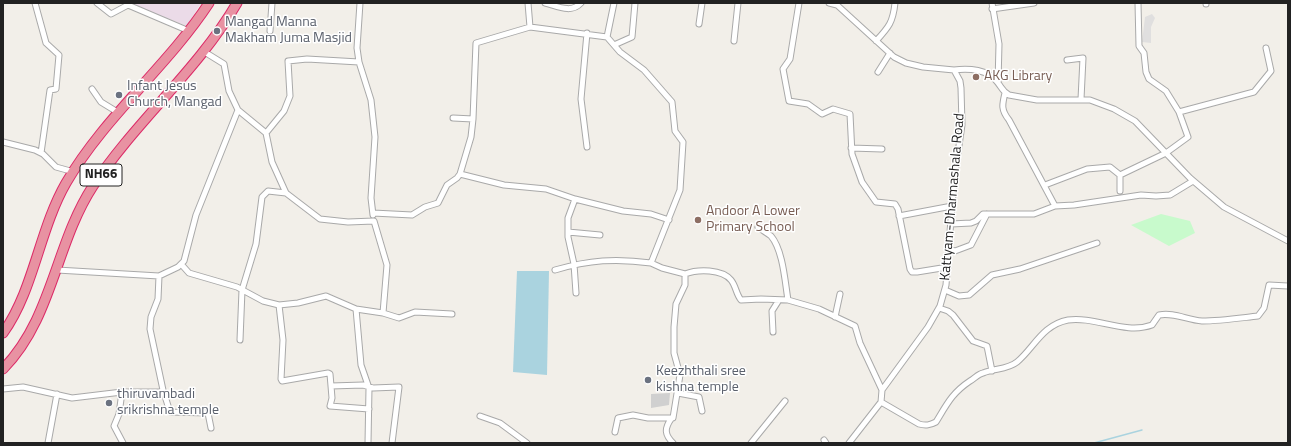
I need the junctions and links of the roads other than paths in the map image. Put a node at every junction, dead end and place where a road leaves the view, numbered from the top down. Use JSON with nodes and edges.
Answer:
{"nodes":[{"id":1,"x":35,"y":3,"type":"edge"},
{"id":2,"x":97,"y":3,"type":"edge"},
{"id":3,"x":209,"y":3,"type":"edge"},
{"id":4,"x":237,"y":3,"type":"edge"},
{"id":5,"x":272,"y":3,"type":"edge"},
{"id":6,"x":360,"y":3,"type":"edge"},
{"id":7,"x":528,"y":3,"type":"edge"},
{"id":8,"x":545,"y":3,"type":"edge"},
{"id":9,"x":581,"y":3,"type":"edge"},
{"id":10,"x":614,"y":3,"type":"edge"},
{"id":11,"x":635,"y":3,"type":"edge"},
{"id":12,"x":702,"y":3,"type":"edge"},
{"id":13,"x":738,"y":3,"type":"edge"},
{"id":14,"x":799,"y":3,"type":"edge"},
{"id":15,"x":829,"y":3,"type":"edge"},
{"id":16,"x":895,"y":3,"type":"edge"},
{"id":17,"x":1034,"y":3,"type":"edge"},
{"id":18,"x":1138,"y":3,"type":"edge"},
{"id":19,"x":992,"y":6,"type":"edge"},
{"id":20,"x":700,"y":24,"type":"dead end"},
{"id":21,"x":530,"y":27,"type":"junction"},
{"id":22,"x":270,"y":31,"type":"dead end"},
{"id":23,"x":189,"y":32,"type":"junction"},
{"id":24,"x":587,"y":33,"type":"junction"},
{"id":25,"x":607,"y":37,"type":"junction"},
{"id":26,"x":734,"y":40,"type":"dead end"},
{"id":27,"x":876,"y":41,"type":"junction"},
{"id":28,"x":614,"y":45,"type":"junction"},
{"id":29,"x":1266,"y":48,"type":"dead end"},
{"id":30,"x":203,"y":50,"type":"junction"},
{"id":31,"x":890,"y":53,"type":"junction"},
{"id":32,"x":1067,"y":60,"type":"dead end"},
{"id":33,"x":359,"y":62,"type":"junction"},
{"id":34,"x":954,"y":70,"type":"junction"},
{"id":35,"x":878,"y":72,"type":"dead end"},
{"id":36,"x":998,"y":83,"type":"junction"},
{"id":37,"x":92,"y":89,"type":"dead end"},
{"id":38,"x":1005,"y":93,"type":"junction"},
{"id":39,"x":1081,"y":99,"type":"junction"},
{"id":40,"x":238,"y":110,"type":"junction"},
{"id":41,"x":1179,"y":112,"type":"junction"},
{"id":42,"x":119,"y":113,"type":"junction"},
{"id":43,"x":453,"y":118,"type":"dead end"},
{"id":44,"x":473,"y":119,"type":"junction"},
{"id":45,"x":266,"y":133,"type":"junction"},
{"id":46,"x":3,"y":142,"type":"edge"},
{"id":47,"x":587,"y":147,"type":"dead end"},
{"id":48,"x":851,"y":148,"type":"junction"},
{"id":49,"x":882,"y":149,"type":"dead end"},
{"id":50,"x":41,"y":153,"type":"junction"},
{"id":51,"x":1166,"y":153,"type":"junction"},
{"id":52,"x":74,"y":172,"type":"junction"},
{"id":53,"x":460,"y":174,"type":"junction"},
{"id":54,"x":1120,"y":176,"type":"junction"},
{"id":55,"x":1193,"y":181,"type":"junction"},
{"id":56,"x":1045,"y":185,"type":"junction"},
{"id":57,"x":1120,"y":191,"type":"dead end"},
{"id":58,"x":286,"y":193,"type":"junction"},
{"id":59,"x":575,"y":199,"type":"junction"},
{"id":60,"x":952,"y":206,"type":"junction"},
{"id":61,"x":1055,"y":206,"type":"junction"},
{"id":62,"x":373,"y":212,"type":"junction"},
{"id":63,"x":987,"y":214,"type":"junction"},
{"id":64,"x":899,"y":216,"type":"junction"},
{"id":65,"x":669,"y":220,"type":"junction"},
{"id":66,"x":374,"y":221,"type":"junction"},
{"id":67,"x":951,"y":224,"type":"junction"},
{"id":68,"x":758,"y":227,"type":"dead end"},
{"id":69,"x":568,"y":232,"type":"junction"},
{"id":70,"x":600,"y":235,"type":"dead end"},
{"id":71,"x":1288,"y":241,"type":"edge"},
{"id":72,"x":1097,"y":243,"type":"dead end"},
{"id":73,"x":949,"y":249,"type":"junction"},
{"id":74,"x":651,"y":263,"type":"junction"},
{"id":75,"x":181,"y":264,"type":"junction"},
{"id":76,"x":574,"y":264,"type":"junction"},
{"id":77,"x":948,"y":267,"type":"junction"},
{"id":78,"x":57,"y":270,"type":"junction"},
{"id":79,"x":555,"y":270,"type":"dead end"},
{"id":80,"x":685,"y":274,"type":"junction"},
{"id":81,"x":160,"y":276,"type":"junction"},
{"id":82,"x":1288,"y":286,"type":"edge"},
{"id":83,"x":242,"y":290,"type":"junction"},
{"id":84,"x":945,"y":290,"type":"junction"},
{"id":85,"x":576,"y":293,"type":"dead end"},
{"id":86,"x":840,"y":294,"type":"dead end"},
{"id":87,"x":779,"y":300,"type":"junction"},
{"id":88,"x":788,"y":300,"type":"junction"},
{"id":89,"x":279,"y":305,"type":"junction"},
{"id":90,"x":939,"y":308,"type":"junction"},
{"id":91,"x":356,"y":309,"type":"junction"},
{"id":92,"x":383,"y":313,"type":"junction"},
{"id":93,"x":452,"y":314,"type":"dead end"},
{"id":94,"x":835,"y":317,"type":"junction"},
{"id":95,"x":773,"y":332,"type":"dead end"},
{"id":96,"x":3,"y":333,"type":"edge"},
{"id":97,"x":240,"y":340,"type":"dead end"},
{"id":98,"x":3,"y":369,"type":"edge"},
{"id":99,"x":992,"y":371,"type":"junction"},
{"id":100,"x":331,"y":386,"type":"junction"},
{"id":101,"x":370,"y":388,"type":"junction"},
{"id":102,"x":3,"y":389,"type":"edge"},
{"id":103,"x":163,"y":390,"type":"junction"},
{"id":104,"x":882,"y":390,"type":"junction"},
{"id":105,"x":122,"y":392,"type":"junction"},
{"id":106,"x":678,"y":393,"type":"junction"},
{"id":107,"x":57,"y":394,"type":"junction"},
{"id":108,"x":785,"y":401,"type":"dead end"},
{"id":109,"x":881,"y":402,"type":"junction"},
{"id":110,"x":369,"y":409,"type":"junction"},
{"id":111,"x":702,"y":411,"type":"dead end"},
{"id":112,"x":480,"y":416,"type":"dead end"},
{"id":113,"x":671,"y":419,"type":"junction"},
{"id":114,"x":211,"y":428,"type":"dead end"},
{"id":115,"x":615,"y":432,"type":"dead end"},
{"id":116,"x":48,"y":443,"type":"edge"},
{"id":117,"x":123,"y":443,"type":"edge"},
{"id":118,"x":368,"y":443,"type":"edge"},
{"id":119,"x":392,"y":443,"type":"edge"},
{"id":120,"x":527,"y":443,"type":"edge"},
{"id":121,"x":673,"y":443,"type":"edge"},
{"id":122,"x":751,"y":443,"type":"edge"},
{"id":123,"x":848,"y":443,"type":"edge"}],
"edges":[{"from":1,"to":50,"type":"street"},
{"from":2,"to":23,"type":"street"},
{"from":3,"to":23,"type":"highway","number":"NH66"},
{"from":4,"to":30,"type":"highway","number":"NH66"},
{"from":5,"to":22,"type":"street"},
{"from":6,"to":33,"type":"street"},
{"from":7,"to":21,"type":"street"},
{"from":8,"to":9,"type":"street"},
{"from":10,"to":25,"type":"street"},
{"from":11,"to":28,"type":"street"},
{"from":12,"to":20,"type":"street"},
{"from":13,"to":26,"type":"street"},
{"from":14,"to":48,"type":"street"},
{"from":15,"to":27,"type":"street"},
{"from":16,"to":27,"type":"street"},
{"from":17,"to":19,"type":"street"},
{"from":18,"to":41,"type":"street"},
{"from":19,"to":36,"type":"street"},
{"from":21,"to":24,"type":"street"},
{"from":21,"to":44,"type":"street"},
{"from":23,"to":42,"type":"highway","number":"NH66"},
{"from":24,"to":25,"type":"street"},
{"from":24,"to":47,"type":"street"},
{"from":25,"to":28,"type":"street"},
{"from":27,"to":31,"type":"street"},
{"from":28,"to":65,"type":"street"},
{"from":29,"to":41,"type":"street"},
{"from":30,"to":40,"type":"street"},
{"from":30,"to":78,"type":"highway","number":"NH66"},
{"from":31,"to":34,"type":"street"},
{"from":31,"to":35,"type":"street"},
{"from":32,"to":39,"type":"street"},
{"from":33,"to":45,"type":"street"},
{"from":33,"to":62,"type":"street"},
{"from":34,"to":36,"type":"street"},
{"from":34,"to":60,"type":"street","name":"Kattyam-Dharmashala Road"},
{"from":36,"to":38,"type":"street"},
{"from":37,"to":42,"type":"street"},
{"from":38,"to":39,"type":"street"},
{"from":38,"to":56,"type":"street"},
{"from":39,"to":51,"type":"street"},
{"from":40,"to":45,"type":"street"},
{"from":40,"to":75,"type":"street"},
{"from":41,"to":51,"type":"street"},
{"from":42,"to":52,"type":"highway","number":"NH66"},
{"from":43,"to":44,"type":"street"},
{"from":44,"to":53,"type":"street"},
{"from":45,"to":58,"type":"street"},
{"from":46,"to":50,"type":"street"},
{"from":48,"to":49,"type":"street"},
{"from":48,"to":64,"type":"street"},
{"from":50,"to":52,"type":"street"},
{"from":51,"to":54,"type":"street"},
{"from":51,"to":55,"type":"street"},
{"from":52,"to":96,"type":"highway","number":"NH66"},
{"from":53,"to":59,"type":"street"},
{"from":53,"to":62,"type":"street"},
{"from":54,"to":56,"type":"street"},
{"from":54,"to":57,"type":"street"},
{"from":55,"to":61,"type":"street"},
{"from":55,"to":71,"type":"street"},
{"from":56,"to":61,"type":"street"},
{"from":58,"to":66,"type":"street"},
{"from":58,"to":83,"type":"street"},
{"from":59,"to":65,"type":"street"},
{"from":59,"to":69,"type":"street"},
{"from":60,"to":64,"type":"street"},
{"from":60,"to":67,"type":"street","name":"Kattyam-Dharmashala Road"},
{"from":61,"to":63,"type":"street"},
{"from":62,"to":66,"type":"street"},
{"from":63,"to":67,"type":"street"},
{"from":63,"to":73,"type":"street"},
{"from":64,"to":77,"type":"street"},
{"from":65,"to":74,"type":"street"},
{"from":66,"to":92,"type":"street"},
{"from":67,"to":73,"type":"street","name":"Kattyam-Dharmashala Road"},
{"from":68,"to":88,"type":"street"},
{"from":69,"to":70,"type":"street"},
{"from":69,"to":76,"type":"street"},
{"from":72,"to":84,"type":"street"},
{"from":73,"to":77,"type":"street","name":"Kattyam-Dharmashala Road"},
{"from":74,"to":76,"type":"street"},
{"from":74,"to":80,"type":"street"},
{"from":75,"to":81,"type":"street"},
{"from":75,"to":83,"type":"street"},
{"from":76,"to":79,"type":"street"},
{"from":76,"to":85,"type":"street"},
{"from":77,"to":84,"type":"street","name":"Kattyam-Dharmashala Road"},
{"from":78,"to":81,"type":"street"},
{"from":78,"to":98,"type":"highway","number":"NH66"},
{"from":80,"to":87,"type":"street"},
{"from":80,"to":106,"type":"street"},
{"from":81,"to":103,"type":"street"},
{"from":82,"to":99,"type":"street"},
{"from":83,"to":89,"type":"street"},
{"from":83,"to":97,"type":"street"},
{"from":84,"to":90,"type":"street","name":"Kattyam-Dharmashala Road"},
{"from":86,"to":94,"type":"street"},
{"from":87,"to":88,"type":"street"},
{"from":87,"to":95,"type":"street"},
{"from":88,"to":94,"type":"street"},
{"from":89,"to":91,"type":"street"},
{"from":89,"to":100,"type":"street"},
{"from":90,"to":99,"type":"street"},
{"from":90,"to":104,"type":"street","name":"Kattyam-Dharmashala Road"},
{"from":91,"to":92,"type":"street"},
{"from":91,"to":101,"type":"street"},
{"from":92,"to":93,"type":"street"},
{"from":94,"to":104,"type":"street"},
{"from":99,"to":109,"type":"street"},
{"from":100,"to":101,"type":"street"},
{"from":100,"to":110,"type":"street"},
{"from":101,"to":110,"type":"street"},
{"from":101,"to":119,"type":"street"},
{"from":102,"to":107,"type":"street"},
{"from":103,"to":105,"type":"street"},
{"from":103,"to":114,"type":"street"},
{"from":104,"to":109,"type":"street"},
{"from":105,"to":107,"type":"street"},
{"from":105,"to":117,"type":"street"},
{"from":106,"to":111,"type":"street"},
{"from":106,"to":113,"type":"street"},
{"from":107,"to":116,"type":"street"},
{"from":108,"to":122,"type":"street"},
{"from":109,"to":123,"type":"street"},
{"from":110,"to":118,"type":"street"},
{"from":112,"to":120,"type":"street"},
{"from":113,"to":115,"type":"street"},
{"from":113,"to":121,"type":"street"}]}
